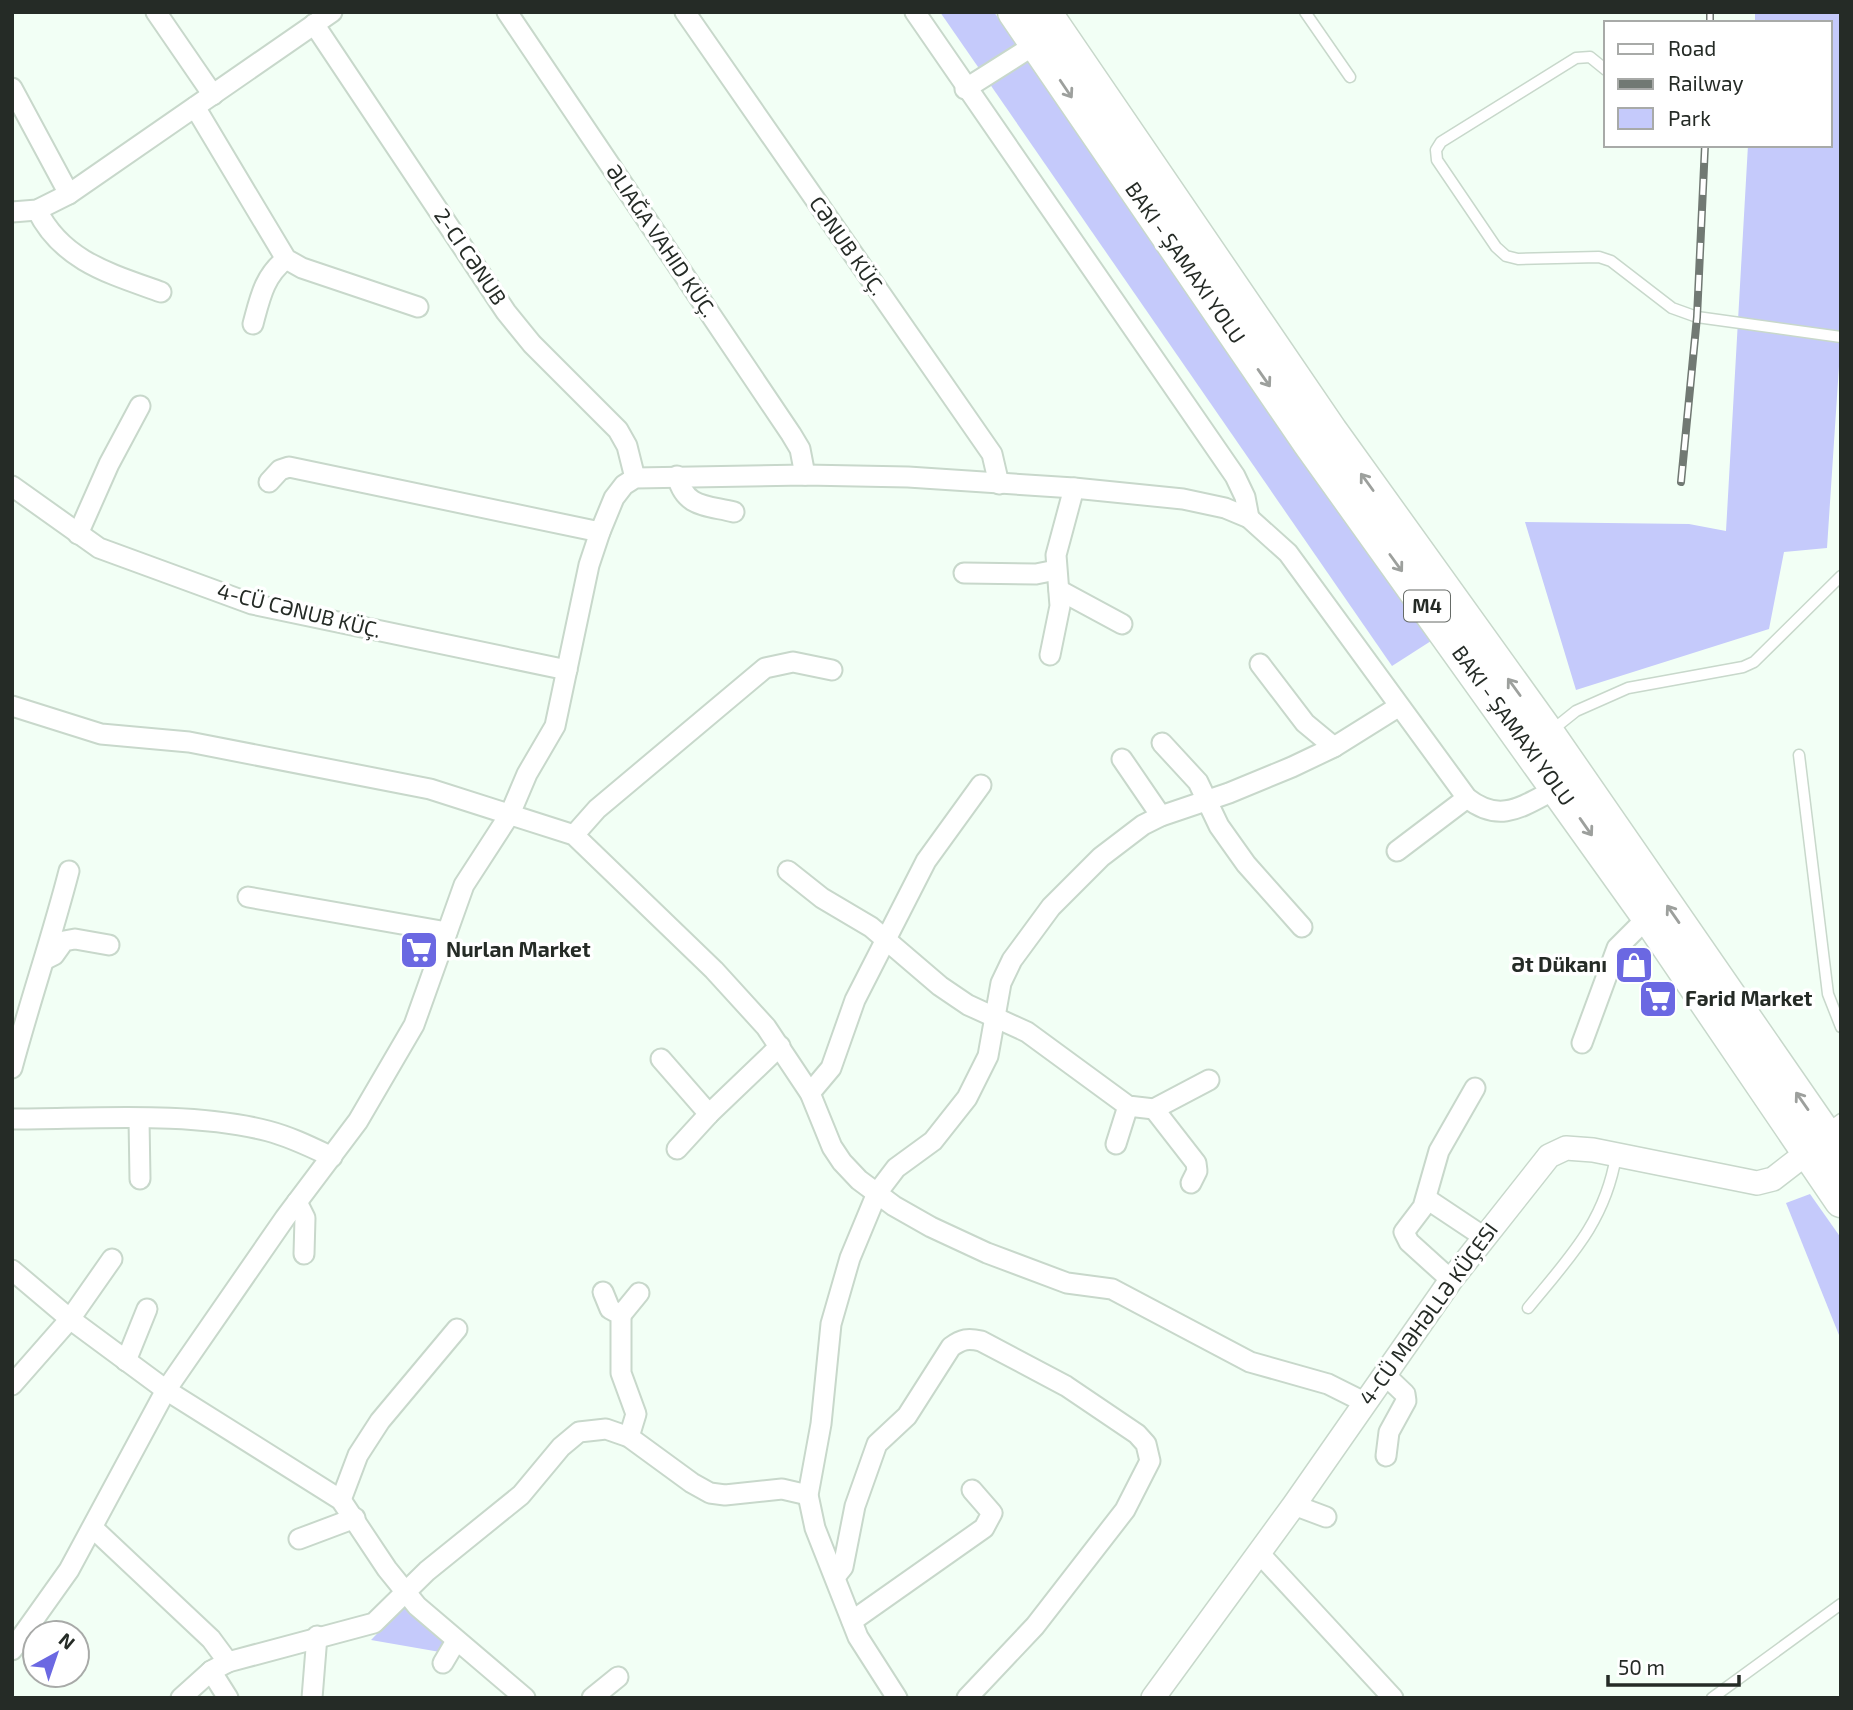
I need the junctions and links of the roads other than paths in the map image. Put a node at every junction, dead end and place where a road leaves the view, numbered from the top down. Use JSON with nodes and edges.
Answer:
{"nodes":[{"id":1,"x":156,"y":12,"type":"edge"},
{"id":2,"x":332,"y":12,"type":"edge"},
{"id":3,"x":507,"y":12,"type":"edge"},
{"id":4,"x":685,"y":12,"type":"edge"},
{"id":5,"x":915,"y":12,"type":"edge"},
{"id":6,"x":1014,"y":12,"type":"edge"},
{"id":7,"x":1045,"y":12,"type":"edge"},
{"id":8,"x":1305,"y":12,"type":"edge"},
{"id":9,"x":314,"y":24,"type":"junction"},
{"id":10,"x":1035,"y":44,"type":"junction"},
{"id":11,"x":1604,"y":68,"type":"edge"},
{"id":12,"x":1349,"y":77,"type":"dead end"},
{"id":13,"x":12,"y":88,"type":"edge"},
{"id":14,"x":965,"y":89,"type":"junction"},
{"id":15,"x":213,"y":95,"type":"junction"},
{"id":16,"x":195,"y":107,"type":"junction"},
{"id":17,"x":69,"y":194,"type":"junction"},
{"id":18,"x":37,"y":211,"type":"junction"},
{"id":19,"x":12,"y":212,"type":"edge"},
{"id":20,"x":286,"y":259,"type":"junction"},
{"id":21,"x":161,"y":292,"type":"dead end"},
{"id":22,"x":418,"y":307,"type":"dead end"},
{"id":23,"x":253,"y":324,"type":"dead end"},
{"id":24,"x":1841,"y":337,"type":"edge"},
{"id":25,"x":140,"y":406,"type":"dead end"},
{"id":26,"x":806,"y":475,"type":"junction"},
{"id":27,"x":677,"y":476,"type":"junction"},
{"id":28,"x":635,"y":478,"type":"junction"},
{"id":29,"x":270,"y":482,"type":"dead end"},
{"id":30,"x":999,"y":484,"type":"junction"},
{"id":31,"x":12,"y":486,"type":"edge"},
{"id":32,"x":1074,"y":488,"type":"junction"},
{"id":33,"x":734,"y":512,"type":"dead end"},
{"id":34,"x":1250,"y":518,"type":"junction"},
{"id":35,"x":600,"y":532,"type":"junction"},
{"id":36,"x":78,"y":534,"type":"junction"},
{"id":37,"x":964,"y":573,"type":"dead end"},
{"id":38,"x":1841,"y":576,"type":"edge"},
{"id":39,"x":1058,"y":580,"type":"junction"},
{"id":40,"x":1122,"y":624,"type":"dead end"},
{"id":41,"x":1051,"y":655,"type":"dead end"},
{"id":42,"x":1261,"y":664,"type":"dead end"},
{"id":43,"x":567,"y":670,"type":"junction"},
{"id":44,"x":832,"y":670,"type":"dead end"},
{"id":45,"x":12,"y":706,"type":"edge"},
{"id":46,"x":1398,"y":707,"type":"junction"},
{"id":47,"x":1548,"y":733,"type":"junction"},
{"id":48,"x":1162,"y":743,"type":"dead end"},
{"id":49,"x":1334,"y":747,"type":"junction"},
{"id":50,"x":1799,"y":755,"type":"dead end"},
{"id":51,"x":1122,"y":759,"type":"dead end"},
{"id":52,"x":981,"y":785,"type":"dead end"},
{"id":53,"x":1558,"y":788,"type":"junction"},
{"id":54,"x":1467,"y":797,"type":"junction"},
{"id":55,"x":1208,"y":799,"type":"junction"},
{"id":56,"x":510,"y":814,"type":"junction"},
{"id":57,"x":1161,"y":816,"type":"junction"},
{"id":58,"x":573,"y":835,"type":"junction"},
{"id":59,"x":1397,"y":851,"type":"dead end"},
{"id":60,"x":69,"y":871,"type":"dead end"},
{"id":61,"x":788,"y":871,"type":"dead end"},
{"id":62,"x":248,"y":897,"type":"dead end"},
{"id":63,"x":1648,"y":917,"type":"junction"},
{"id":64,"x":1302,"y":926,"type":"dead end"},
{"id":65,"x":447,"y":932,"type":"junction"},
{"id":66,"x":886,"y":939,"type":"junction"},
{"id":67,"x":109,"y":945,"type":"dead end"},
{"id":68,"x":47,"y":958,"type":"junction"},
{"id":69,"x":996,"y":1018,"type":"junction"},
{"id":70,"x":1841,"y":1027,"type":"edge"},
{"id":71,"x":1582,"y":1044,"type":"dead end"},
{"id":72,"x":780,"y":1046,"type":"junction"},
{"id":73,"x":661,"y":1059,"type":"dead end"},
{"id":74,"x":12,"y":1068,"type":"edge"},
{"id":75,"x":1209,"y":1080,"type":"dead end"},
{"id":76,"x":1475,"y":1088,"type":"dead end"},
{"id":77,"x":810,"y":1093,"type":"junction"},
{"id":78,"x":1128,"y":1106,"type":"junction"},
{"id":79,"x":1154,"y":1110,"type":"junction"},
{"id":80,"x":709,"y":1114,"type":"junction"},
{"id":81,"x":12,"y":1119,"type":"edge"},
{"id":82,"x":139,"y":1119,"type":"junction"},
{"id":83,"x":1828,"y":1140,"type":"edge"},
{"id":84,"x":1116,"y":1144,"type":"dead end"},
{"id":85,"x":677,"y":1150,"type":"dead end"},
{"id":86,"x":1616,"y":1156,"type":"junction"},
{"id":87,"x":332,"y":1157,"type":"junction"},
{"id":88,"x":140,"y":1179,"type":"dead end"},
{"id":89,"x":1191,"y":1184,"type":"dead end"},
{"id":90,"x":877,"y":1192,"type":"junction"},
{"id":91,"x":1427,"y":1199,"type":"junction"},
{"id":92,"x":1841,"y":1200,"type":"edge"},
{"id":93,"x":298,"y":1202,"type":"junction"},
{"id":94,"x":1484,"y":1237,"type":"junction"},
{"id":95,"x":304,"y":1254,"type":"dead end"},
{"id":96,"x":112,"y":1259,"type":"dead end"},
{"id":97,"x":12,"y":1270,"type":"edge"},
{"id":98,"x":1451,"y":1280,"type":"junction"},
{"id":99,"x":603,"y":1292,"type":"dead end"},
{"id":100,"x":639,"y":1293,"type":"dead end"},
{"id":101,"x":1528,"y":1308,"type":"dead end"},
{"id":102,"x":148,"y":1309,"type":"dead end"},
{"id":103,"x":621,"y":1315,"type":"junction"},
{"id":104,"x":70,"y":1319,"type":"junction"},
{"id":105,"x":457,"y":1329,"type":"dead end"},
{"id":106,"x":125,"y":1361,"type":"junction"},
{"id":107,"x":1384,"y":1374,"type":"junction"},
{"id":108,"x":12,"y":1385,"type":"edge"},
{"id":109,"x":166,"y":1390,"type":"junction"},
{"id":110,"x":1364,"y":1402,"type":"junction"},
{"id":111,"x":629,"y":1437,"type":"junction"},
{"id":112,"x":1387,"y":1456,"type":"dead end"},
{"id":113,"x":972,"y":1490,"type":"dead end"},
{"id":114,"x":808,"y":1494,"type":"junction"},
{"id":115,"x":341,"y":1500,"type":"junction"},
{"id":116,"x":1294,"y":1506,"type":"junction"},
{"id":117,"x":1326,"y":1517,"type":"dead end"},
{"id":118,"x":355,"y":1518,"type":"junction"},
{"id":119,"x":93,"y":1528,"type":"junction"},
{"id":120,"x":299,"y":1539,"type":"dead end"},
{"id":121,"x":1260,"y":1554,"type":"junction"},
{"id":122,"x":835,"y":1577,"type":"junction"},
{"id":123,"x":405,"y":1591,"type":"junction"},
{"id":124,"x":1841,"y":1604,"type":"edge"},
{"id":125,"x":852,"y":1621,"type":"junction"},
{"id":126,"x":317,"y":1636,"type":"junction"},
{"id":127,"x":456,"y":1641,"type":"junction"},
{"id":128,"x":12,"y":1650,"type":"edge"},
{"id":129,"x":443,"y":1663,"type":"dead end"},
{"id":130,"x":219,"y":1667,"type":"junction"},
{"id":131,"x":618,"y":1677,"type":"dead end"},
{"id":132,"x":181,"y":1698,"type":"edge"},
{"id":133,"x":228,"y":1698,"type":"edge"},
{"id":134,"x":312,"y":1698,"type":"edge"},
{"id":135,"x":525,"y":1698,"type":"edge"},
{"id":136,"x":592,"y":1698,"type":"edge"},
{"id":137,"x":897,"y":1698,"type":"edge"},
{"id":138,"x":967,"y":1698,"type":"edge"},
{"id":139,"x":1153,"y":1698,"type":"edge"},
{"id":140,"x":1393,"y":1698,"type":"edge"},
{"id":141,"x":1712,"y":1698,"type":"edge"}],
"edges":[{"from":1,"to":15,"type":"street"},
{"from":2,"to":9,"type":"street"},
{"from":3,"to":26,"type":"street","name":"ƏLIAĞA VAHID KÜÇ."},
{"from":4,"to":30,"type":"street","name":"CƏNUB KÜÇ."},
{"from":5,"to":14,"type":"street"},
{"from":6,"to":10,"type":"highway","number":"M4"},
{"from":47,"to":7,"type":"highway","number":"M4","one_way":true},
{"from":8,"to":12,"type":"lane"},
{"from":9,"to":15,"type":"street"},
{"from":9,"to":28,"type":"street","name":"2-CI CƏNUB"},
{"from":10,"to":14,"type":"street"},
{"from":10,"to":53,"type":"highway","number":"M4","one_way":true},
{"from":11,"to":24,"type":"lane"},
{"from":13,"to":17,"type":"street"},
{"from":14,"to":34,"type":"street"},
{"from":15,"to":16,"type":"street"},
{"from":16,"to":17,"type":"street"},
{"from":16,"to":20,"type":"street"},
{"from":17,"to":18,"type":"street"},
{"from":18,"to":19,"type":"street"},
{"from":18,"to":21,"type":"street"},
{"from":20,"to":22,"type":"street"},
{"from":20,"to":23,"type":"street"},
{"from":25,"to":36,"type":"street"},
{"from":26,"to":27,"type":"street"},
{"from":26,"to":30,"type":"street"},
{"from":27,"to":28,"type":"street"},
{"from":27,"to":33,"type":"street"},
{"from":28,"to":35,"type":"street"},
{"from":29,"to":35,"type":"street"},
{"from":30,"to":32,"type":"street"},
{"from":31,"to":36,"type":"street","name":"4-CÜ CƏNUB KÜÇ."},
{"from":32,"to":34,"type":"street"},
{"from":32,"to":39,"type":"street"},
{"from":34,"to":46,"type":"street"},
{"from":35,"to":43,"type":"street"},
{"from":36,"to":43,"type":"street","name":"4-CÜ CƏNUB KÜÇ."},
{"from":37,"to":39,"type":"street"},
{"from":38,"to":47,"type":"lane"},
{"from":39,"to":40,"type":"street"},
{"from":39,"to":41,"type":"street"},
{"from":42,"to":49,"type":"street"},
{"from":43,"to":56,"type":"street"},
{"from":44,"to":58,"type":"street"},
{"from":45,"to":56,"type":"street"},
{"from":46,"to":49,"type":"street"},
{"from":46,"to":54,"type":"street"},
{"from":83,"to":47,"type":"highway","number":"M4","one_way":true},
{"from":48,"to":55,"type":"street"},
{"from":49,"to":55,"type":"street"},
{"from":50,"to":70,"type":"lane"},
{"from":51,"to":57,"type":"street"},
{"from":52,"to":66,"type":"street"},
{"from":53,"to":54,"type":"street"},
{"from":53,"to":63,"type":"highway","number":"M4","one_way":true},
{"from":54,"to":59,"type":"street"},
{"from":55,"to":57,"type":"street"},
{"from":55,"to":64,"type":"street"},
{"from":56,"to":58,"type":"street"},
{"from":56,"to":65,"type":"street"},
{"from":57,"to":69,"type":"street"},
{"from":58,"to":72,"type":"street"},
{"from":60,"to":68,"type":"street"},
{"from":61,"to":66,"type":"street"},
{"from":62,"to":65,"type":"street"},
{"from":63,"to":71,"type":"street"},
{"from":63,"to":83,"type":"highway","number":"M4"},
{"from":65,"to":87,"type":"street"},
{"from":66,"to":69,"type":"street"},
{"from":66,"to":77,"type":"street"},
{"from":67,"to":68,"type":"street"},
{"from":68,"to":74,"type":"street"},
{"from":69,"to":78,"type":"street"},
{"from":69,"to":90,"type":"street"},
{"from":72,"to":77,"type":"street"},
{"from":72,"to":80,"type":"street"},
{"from":73,"to":80,"type":"street"},
{"from":75,"to":79,"type":"street"},
{"from":76,"to":91,"type":"street"},
{"from":77,"to":90,"type":"street"},
{"from":78,"to":79,"type":"street"},
{"from":78,"to":84,"type":"street"},
{"from":79,"to":89,"type":"street"},
{"from":80,"to":85,"type":"street"},
{"from":81,"to":82,"type":"street"},
{"from":82,"to":87,"type":"street"},
{"from":82,"to":88,"type":"street"},
{"from":83,"to":86,"type":"street","name":"4-CÜ MƏHƏLLƏ KÜÇESI"},
{"from":83,"to":92,"type":"highway","number":"M4"},
{"from":86,"to":94,"type":"street","name":"4-CÜ MƏHƏLLƏ KÜÇESI"},
{"from":86,"to":101,"type":"lane"},
{"from":87,"to":93,"type":"street"},
{"from":90,"to":110,"type":"street"},
{"from":90,"to":114,"type":"street"},
{"from":91,"to":94,"type":"street"},
{"from":91,"to":98,"type":"street"},
{"from":93,"to":95,"type":"street"},
{"from":93,"to":109,"type":"street"},
{"from":94,"to":98,"type":"street","name":"4-CÜ MƏHƏLLƏ KÜÇESI"},
{"from":96,"to":104,"type":"street"},
{"from":97,"to":104,"type":"street"},
{"from":98,"to":107,"type":"street","name":"4-CÜ MƏHƏLLƏ KÜÇESI"},
{"from":99,"to":103,"type":"street"},
{"from":100,"to":103,"type":"street"},
{"from":102,"to":106,"type":"street"},
{"from":103,"to":111,"type":"street"},
{"from":104,"to":106,"type":"street"},
{"from":104,"to":108,"type":"street"},
{"from":105,"to":115,"type":"street"},
{"from":106,"to":109,"type":"street"},
{"from":107,"to":110,"type":"street","name":"4-CÜ MƏHƏLLƏ KÜÇESI"},
{"from":107,"to":112,"type":"street"},
{"from":109,"to":115,"type":"street"},
{"from":109,"to":119,"type":"street"},
{"from":110,"to":116,"type":"street","name":"4-CÜ MƏHƏLLƏ KÜÇESI"},
{"from":111,"to":114,"type":"street"},
{"from":111,"to":123,"type":"street"},
{"from":113,"to":125,"type":"street"},
{"from":114,"to":122,"type":"street"},
{"from":115,"to":118,"type":"street"},
{"from":116,"to":117,"type":"street"},
{"from":116,"to":121,"type":"street","name":"4-CÜ MƏHƏLLƏ KÜÇESI"},
{"from":118,"to":120,"type":"street"},
{"from":118,"to":123,"type":"street"},
{"from":119,"to":128,"type":"street"},
{"from":119,"to":130,"type":"street"},
{"from":121,"to":139,"type":"street","name":"4-CÜ MƏHƏLLƏ KÜÇESI"},
{"from":121,"to":140,"type":"street"},
{"from":122,"to":125,"type":"street"},
{"from":122,"to":138,"type":"street"},
{"from":123,"to":126,"type":"street"},
{"from":123,"to":127,"type":"street"},
{"from":124,"to":141,"type":"lane"},
{"from":125,"to":137,"type":"street"},
{"from":126,"to":130,"type":"street"},
{"from":126,"to":134,"type":"street"},
{"from":127,"to":129,"type":"street"},
{"from":127,"to":135,"type":"street"},
{"from":130,"to":132,"type":"street"},
{"from":130,"to":133,"type":"street"},
{"from":131,"to":136,"type":"street"}]}
